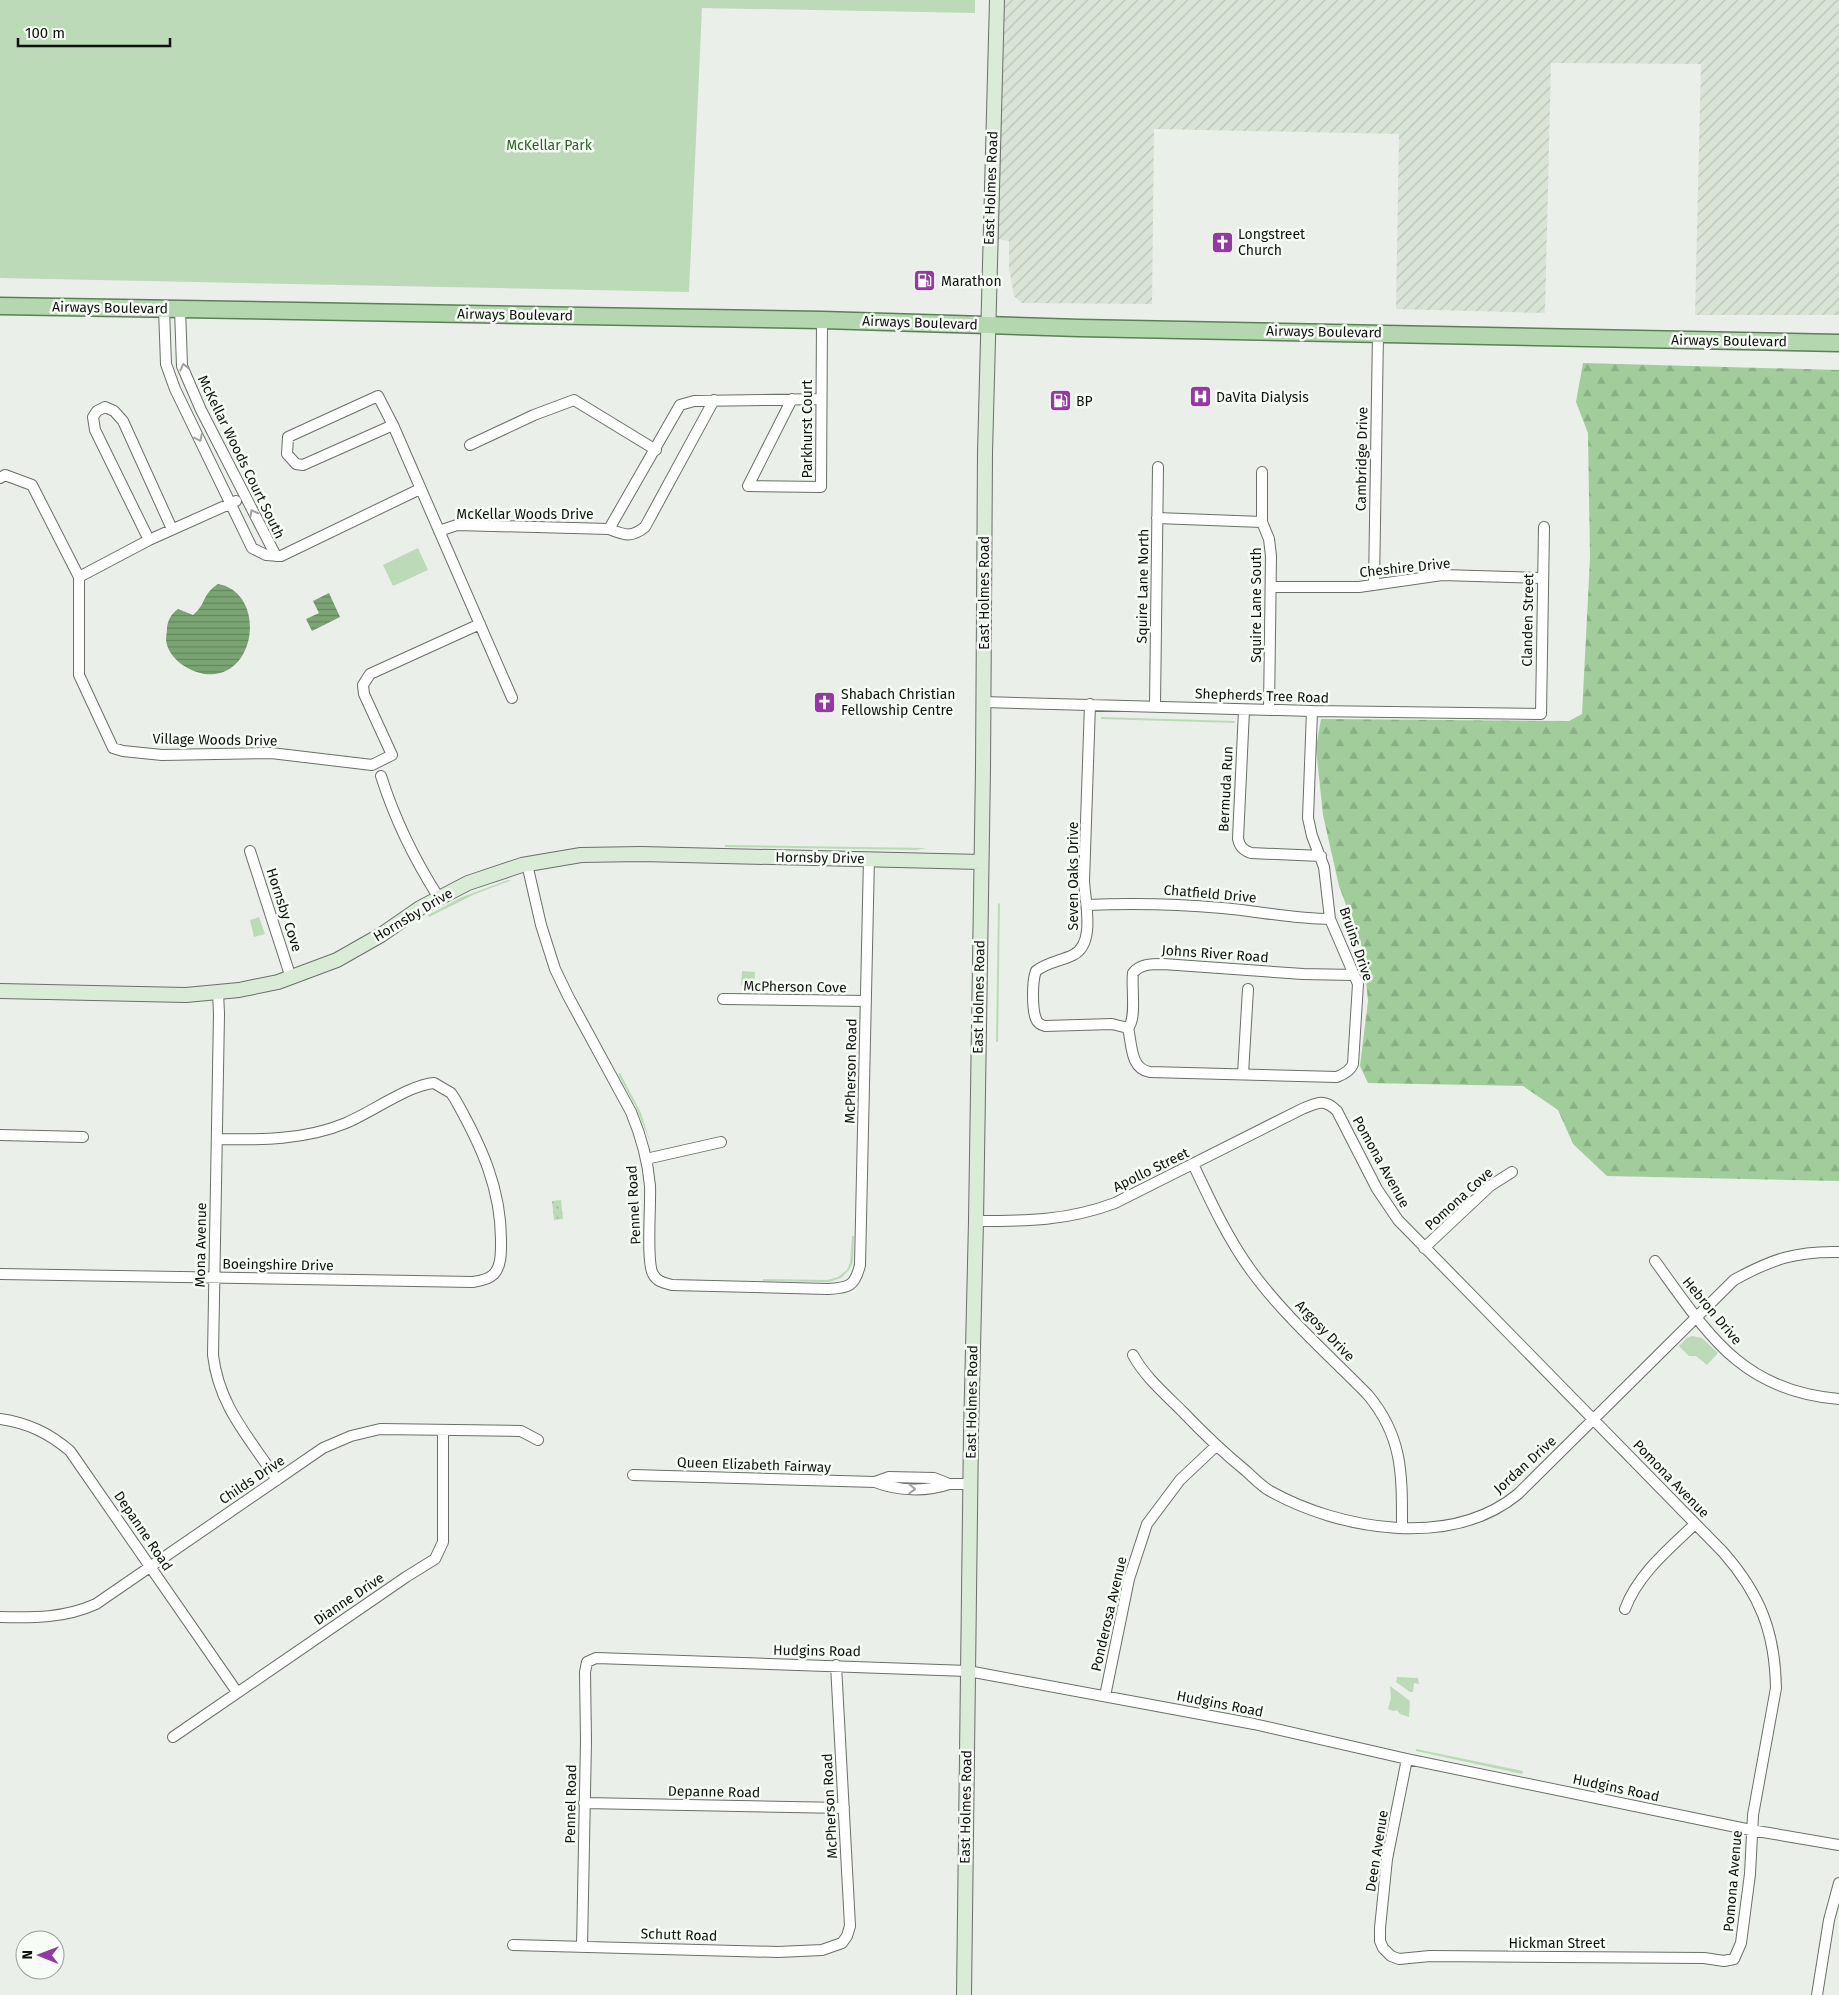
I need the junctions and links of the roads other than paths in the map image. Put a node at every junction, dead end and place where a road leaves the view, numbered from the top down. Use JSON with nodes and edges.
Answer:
{"nodes":[{"id":1,"x":997,"y":0,"type":"edge"},
{"id":2,"x":0,"y":306,"type":"edge"},
{"id":3,"x":164,"y":309,"type":"junction"},
{"id":4,"x":180,"y":309,"type":"junction"},
{"id":5,"x":822,"y":320,"type":"junction"},
{"id":6,"x":987,"y":325,"type":"junction"},
{"id":7,"x":1378,"y":333,"type":"junction"},
{"id":8,"x":1839,"y":343,"type":"edge"},
{"id":9,"x":792,"y":399,"type":"junction"},
{"id":10,"x":821,"y":399,"type":"junction"},
{"id":11,"x":714,"y":400,"type":"junction"},
{"id":12,"x":393,"y":425,"type":"junction"},
{"id":13,"x":470,"y":445,"type":"dead end"},
{"id":14,"x":656,"y":450,"type":"junction"},
{"id":15,"x":1158,"y":467,"type":"dead end"},
{"id":16,"x":1262,"y":472,"type":"dead end"},
{"id":17,"x":2,"y":473,"type":"edge"},
{"id":18,"x":420,"y":489,"type":"junction"},
{"id":19,"x":244,"y":497,"type":"junction"},
{"id":20,"x":230,"y":501,"type":"junction"},
{"id":21,"x":1157,"y":518,"type":"junction"},
{"id":22,"x":1262,"y":522,"type":"junction"},
{"id":23,"x":1544,"y":528,"type":"dead end"},
{"id":24,"x":172,"y":529,"type":"junction"},
{"id":25,"x":609,"y":529,"type":"junction"},
{"id":26,"x":439,"y":531,"type":"junction"},
{"id":27,"x":149,"y":540,"type":"junction"},
{"id":28,"x":276,"y":556,"type":"junction"},
{"id":29,"x":80,"y":577,"type":"junction"},
{"id":30,"x":1542,"y":578,"type":"junction"},
{"id":31,"x":1374,"y":585,"type":"junction"},
{"id":32,"x":1271,"y":587,"type":"junction"},
{"id":33,"x":480,"y":624,"type":"junction"},
{"id":34,"x":512,"y":698,"type":"dead end"},
{"id":35,"x":983,"y":702,"type":"junction"},
{"id":36,"x":1090,"y":704,"type":"junction"},
{"id":37,"x":1155,"y":706,"type":"junction"},
{"id":38,"x":1244,"y":710,"type":"junction"},
{"id":39,"x":1268,"y":710,"type":"junction"},
{"id":40,"x":1312,"y":711,"type":"junction"},
{"id":41,"x":1541,"y":714,"type":"joint"},
{"id":42,"x":380,"y":776,"type":"dead end"},
{"id":43,"x":250,"y":851,"type":"dead end"},
{"id":44,"x":1321,"y":856,"type":"junction"},
{"id":45,"x":869,"y":858,"type":"junction"},
{"id":46,"x":981,"y":862,"type":"junction"},
{"id":47,"x":527,"y":864,"type":"junction"},
{"id":48,"x":439,"y":898,"type":"junction"},
{"id":49,"x":1087,"y":905,"type":"junction"},
{"id":50,"x":1330,"y":919,"type":"junction"},
{"id":51,"x":1354,"y":974,"type":"junction"},
{"id":52,"x":291,"y":978,"type":"junction"},
{"id":53,"x":1248,"y":989,"type":"dead end"},
{"id":54,"x":0,"y":991,"type":"edge"},
{"id":55,"x":218,"y":992,"type":"junction"},
{"id":56,"x":723,"y":999,"type":"dead end"},
{"id":57,"x":866,"y":1001,"type":"junction"},
{"id":58,"x":1128,"y":1028,"type":"junction"},
{"id":59,"x":1351,"y":1069,"type":"joint"},
{"id":60,"x":1243,"y":1074,"type":"junction"},
{"id":61,"x":1327,"y":1103,"type":"joint"},
{"id":62,"x":0,"y":1135,"type":"edge"},
{"id":63,"x":83,"y":1137,"type":"dead end"},
{"id":64,"x":217,"y":1139,"type":"junction"},
{"id":65,"x":720,"y":1142,"type":"dead end"},
{"id":66,"x":646,"y":1159,"type":"junction"},
{"id":67,"x":1193,"y":1164,"type":"junction"},
{"id":68,"x":1512,"y":1172,"type":"dead end"},
{"id":69,"x":976,"y":1221,"type":"junction"},
{"id":70,"x":1424,"y":1248,"type":"junction"},
{"id":71,"x":1839,"y":1252,"type":"edge"},
{"id":72,"x":1655,"y":1262,"type":"dead end"},
{"id":73,"x":0,"y":1274,"type":"edge"},
{"id":74,"x":214,"y":1278,"type":"junction"},
{"id":75,"x":854,"y":1282,"type":"joint"},
{"id":76,"x":1696,"y":1318,"type":"junction"},
{"id":77,"x":1133,"y":1354,"type":"dead end"},
{"id":78,"x":1839,"y":1399,"type":"edge"},
{"id":79,"x":0,"y":1419,"type":"edge"},
{"id":80,"x":1592,"y":1420,"type":"junction"},
{"id":81,"x":443,"y":1430,"type":"junction"},
{"id":82,"x":538,"y":1440,"type":"dead end"},
{"id":83,"x":1216,"y":1446,"type":"junction"},
{"id":84,"x":633,"y":1475,"type":"dead end"},
{"id":85,"x":277,"y":1480,"type":"junction"},
{"id":86,"x":970,"y":1484,"type":"junction"},
{"id":87,"x":1695,"y":1524,"type":"junction"},
{"id":88,"x":1402,"y":1527,"type":"junction"},
{"id":89,"x":151,"y":1567,"type":"junction"},
{"id":90,"x":1625,"y":1609,"type":"dead end"},
{"id":91,"x":0,"y":1617,"type":"edge"},
{"id":92,"x":588,"y":1662,"type":"joint"},
{"id":93,"x":836,"y":1665,"type":"junction"},
{"id":94,"x":968,"y":1670,"type":"junction"},
{"id":95,"x":237,"y":1692,"type":"junction"},
{"id":96,"x":1105,"y":1696,"type":"junction"},
{"id":97,"x":173,"y":1737,"type":"dead end"},
{"id":98,"x":1407,"y":1759,"type":"junction"},
{"id":99,"x":584,"y":1803,"type":"junction"},
{"id":100,"x":844,"y":1808,"type":"junction"},
{"id":101,"x":1751,"y":1830,"type":"junction"},
{"id":102,"x":1839,"y":1845,"type":"edge"},
{"id":103,"x":1839,"y":1883,"type":"edge"},
{"id":104,"x":1834,"y":1921,"type":"edge"},
{"id":105,"x":842,"y":1943,"type":"joint"},
{"id":106,"x":513,"y":1945,"type":"dead end"},
{"id":107,"x":582,"y":1946,"type":"junction"},
{"id":108,"x":1383,"y":1948,"type":"joint"},
{"id":109,"x":1734,"y":1959,"type":"joint"},
{"id":110,"x":964,"y":1995,"type":"edge"},
{"id":111,"x":1817,"y":1995,"type":"edge"}],
"edges":[{"from":1,"to":6,"type":"main road","name":"East Holmes Road"},
{"from":2,"to":3,"type":"main road","name":"Airways Boulevard"},
{"from":3,"to":4,"type":"main road","name":"Airways Boulevard"},
{"from":3,"to":20,"type":"street","one_way":true},
{"from":4,"to":5,"type":"main road","name":"Airways Boulevard"},
{"from":19,"to":4,"type":"street","name":"McKellar Woods Court South","one_way":true},
{"from":5,"to":6,"type":"main road","name":"Airways Boulevard"},
{"from":5,"to":10,"type":"street","name":"Parkhurst Court"},
{"from":6,"to":7,"type":"main road","name":"Airways Boulevard"},
{"from":6,"to":35,"type":"main road","name":"East Holmes Road"},
{"from":7,"to":8,"type":"main road","name":"Airways Boulevard"},
{"from":7,"to":31,"type":"street","name":"Cambridge Drive"},
{"from":9,"to":10,"type":"street","name":"McKellar Woods Drive"},
{"from":9,"to":10,"type":"street","name":"Parkhurst Court"},
{"from":9,"to":11,"type":"street","name":"McKellar Woods Drive"},
{"from":11,"to":14,"type":"street","name":"McKellar Woods Drive"},
{"from":11,"to":25,"type":"street"},
{"from":12,"to":12,"type":"street","name":"McKellar Woods Drive"},
{"from":12,"to":18,"type":"street","name":"McKellar Woods Drive"},
{"from":13,"to":14,"type":"street"},
{"from":14,"to":25,"type":"street","name":"McKellar Woods Drive"},
{"from":15,"to":21,"type":"street","name":"Squire Lane North"},
{"from":16,"to":22,"type":"street","name":"Squire Lane South"},
{"from":17,"to":29,"type":"street"},
{"from":18,"to":26,"type":"street","name":"McKellar Woods Drive"},
{"from":18,"to":28,"type":"street"},
{"from":19,"to":20,"type":"street"},
{"from":28,"to":19,"type":"street","name":"McKellar Woods Court South","one_way":true},
{"from":20,"to":24,"type":"street"},
{"from":20,"to":28,"type":"street"},
{"from":21,"to":22,"type":"street"},
{"from":21,"to":37,"type":"street","name":"Squire Lane North"},
{"from":22,"to":32,"type":"street","name":"Squire Lane South"},
{"from":23,"to":30,"type":"street","name":"Clanden Street"},
{"from":24,"to":27,"type":"street"},
{"from":24,"to":27,"type":"street"},
{"from":25,"to":26,"type":"street","name":"McKellar Woods Drive"},
{"from":26,"to":33,"type":"street"},
{"from":27,"to":29,"type":"street"},
{"from":29,"to":33,"type":"street","name":"Village Woods Drive"},
{"from":30,"to":31,"type":"street","name":"Cheshire Drive"},
{"from":30,"to":41,"type":"street","name":"Clanden Street"},
{"from":31,"to":32,"type":"street","name":"Cheshire Drive"},
{"from":32,"to":39,"type":"street","name":"Squire Lane South"},
{"from":33,"to":34,"type":"street"},
{"from":35,"to":36,"type":"street","name":"Shepherds Tree Road"},
{"from":35,"to":46,"type":"main road","name":"East Holmes Road"},
{"from":36,"to":37,"type":"street","name":"Shepherds Tree Road"},
{"from":36,"to":49,"type":"street","name":"Seven Oaks Drive"},
{"from":37,"to":38,"type":"street","name":"Shepherds Tree Road"},
{"from":38,"to":39,"type":"street","name":"Shepherds Tree Road"},
{"from":38,"to":44,"type":"street","name":"Bermuda Run"},
{"from":39,"to":40,"type":"street","name":"Shepherds Tree Road"},
{"from":40,"to":41,"type":"street","name":"Shepherds Tree Road"},
{"from":40,"to":44,"type":"street","name":"Bruins Drive"},
{"from":42,"to":48,"type":"street"},
{"from":43,"to":52,"type":"street","name":"Hornsby Cove"},
{"from":44,"to":50,"type":"street","name":"Bruins Drive"},
{"from":45,"to":46,"type":"main road","name":"Hornsby Drive"},
{"from":45,"to":47,"type":"main road","name":"Hornsby Drive"},
{"from":45,"to":57,"type":"street","name":"McPherson Road"},
{"from":46,"to":69,"type":"main road","name":"East Holmes Road"},
{"from":47,"to":48,"type":"main road","name":"Hornsby Drive"},
{"from":47,"to":66,"type":"street","name":"Pennel Road"},
{"from":48,"to":52,"type":"main road","name":"Hornsby Drive"},
{"from":49,"to":50,"type":"street","name":"Chatfield Drive"},
{"from":49,"to":58,"type":"street","name":"Seven Oaks Drive"},
{"from":50,"to":51,"type":"street","name":"Bruins Drive"},
{"from":51,"to":58,"type":"street","name":"Johns River Road"},
{"from":51,"to":59,"type":"street","name":"Bruins Drive"},
{"from":52,"to":55,"type":"main road","name":"Hornsby Drive"},
{"from":53,"to":60,"type":"street"},
{"from":54,"to":55,"type":"main road","name":"Hornsby Drive"},
{"from":55,"to":64,"type":"street","name":"Mona Avenue"},
{"from":56,"to":57,"type":"street","name":"McPherson Cove"},
{"from":57,"to":75,"type":"street","name":"McPherson Road"},
{"from":58,"to":60,"type":"street","name":"Johns River Road"},
{"from":59,"to":60,"type":"street","name":"Johns River Road"},
{"from":61,"to":67,"type":"street","name":"Apollo Street"},
{"from":61,"to":70,"type":"street","name":"Pomona Avenue"},
{"from":62,"to":63,"type":"street"},
{"from":64,"to":74,"type":"street","name":"Mona Avenue"},
{"from":64,"to":74,"type":"street","name":"Boeingshire Drive"},
{"from":65,"to":66,"type":"street"},
{"from":66,"to":75,"type":"street","name":"Pennel Road"},
{"from":67,"to":69,"type":"street","name":"Apollo Street"},
{"from":67,"to":88,"type":"street","name":"Argosy Drive"},
{"from":68,"to":70,"type":"street","name":"Pomona Cove"},
{"from":69,"to":86,"type":"main road","name":"East Holmes Road"},
{"from":70,"to":80,"type":"street","name":"Pomona Avenue"},
{"from":71,"to":76,"type":"street","name":"Jordan Drive"},
{"from":72,"to":76,"type":"street","name":"Hebron Drive"},
{"from":73,"to":74,"type":"street","name":"Boeingshire Drive"},
{"from":74,"to":85,"type":"street","name":"Mona Avenue"},
{"from":76,"to":78,"type":"street","name":"Hebron Drive"},
{"from":76,"to":80,"type":"street","name":"Jordan Drive"},
{"from":77,"to":83,"type":"street","name":"Jordan Drive"},
{"from":79,"to":89,"type":"street","name":"Depanne Road"},
{"from":80,"to":87,"type":"street","name":"Pomona Avenue"},
{"from":80,"to":88,"type":"street","name":"Jordan Drive"},
{"from":81,"to":82,"type":"street","name":"Childs Drive"},
{"from":81,"to":85,"type":"street","name":"Childs Drive"},
{"from":81,"to":95,"type":"street","name":"Dianne Drive"},
{"from":83,"to":88,"type":"street","name":"Jordan Drive"},
{"from":83,"to":96,"type":"street","name":"Ponderosa Avenue"},
{"from":84,"to":86,"type":"street","name":"Queen Elizabeth Fairway"},
{"from":85,"to":89,"type":"street","name":"Childs Drive"},
{"from":86,"to":94,"type":"main road","name":"East Holmes Road"},
{"from":87,"to":90,"type":"street"},
{"from":87,"to":101,"type":"street","name":"Pomona Avenue"},
{"from":89,"to":91,"type":"street","name":"Childs Drive"},
{"from":89,"to":95,"type":"street","name":"Depanne Road"},
{"from":92,"to":93,"type":"street","name":"Hudgins Road"},
{"from":92,"to":99,"type":"street","name":"Pennel Road"},
{"from":93,"to":94,"type":"street","name":"Hudgins Road"},
{"from":93,"to":100,"type":"street","name":"McPherson Road"},
{"from":94,"to":96,"type":"street","name":"Hudgins Road"},
{"from":94,"to":110,"type":"main road","name":"East Holmes Road"},
{"from":95,"to":97,"type":"street","name":"Dianne Drive"},
{"from":96,"to":98,"type":"street","name":"Hudgins Road"},
{"from":98,"to":101,"type":"street","name":"Hudgins Road"},
{"from":98,"to":108,"type":"street","name":"Deen Avenue"},
{"from":99,"to":100,"type":"street","name":"Depanne Road"},
{"from":99,"to":107,"type":"street","name":"Pennel Road"},
{"from":100,"to":105,"type":"street","name":"McPherson Road"},
{"from":101,"to":102,"type":"street","name":"Hudgins Road"},
{"from":101,"to":109,"type":"street","name":"Pomona Avenue"},
{"from":103,"to":104,"type":"street"},
{"from":104,"to":111,"type":"street"},
{"from":105,"to":107,"type":"street","name":"Schutt Road"},
{"from":106,"to":107,"type":"street","name":"Schutt Road"},
{"from":108,"to":109,"type":"street","name":"Hickman Street"}]}
